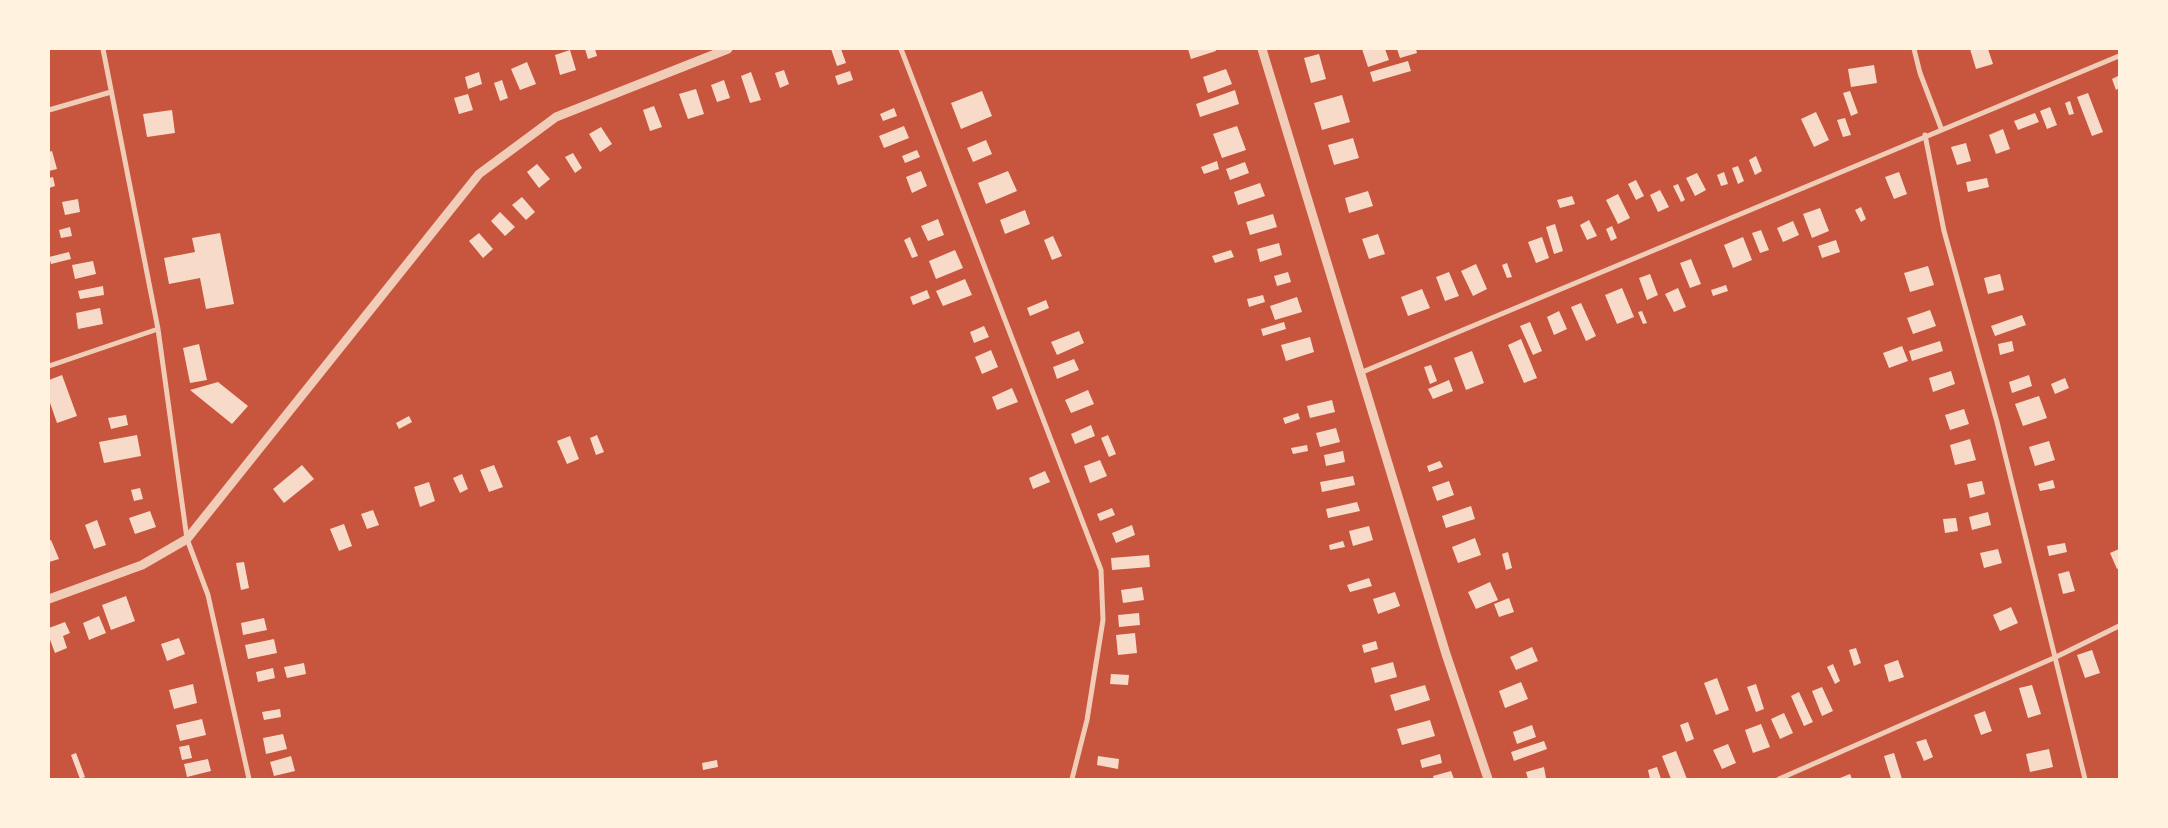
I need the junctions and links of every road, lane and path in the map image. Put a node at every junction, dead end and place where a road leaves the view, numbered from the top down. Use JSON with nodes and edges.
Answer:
{"nodes":[{"id":1,"x":102,"y":49,"type":"edge"},
{"id":2,"x":728,"y":49,"type":"edge"},
{"id":3,"x":901,"y":49,"type":"edge"},
{"id":4,"x":1262,"y":49,"type":"edge"},
{"id":5,"x":1914,"y":49,"type":"edge"},
{"id":6,"x":2119,"y":56,"type":"edge"},
{"id":7,"x":110,"y":92,"type":"junction"},
{"id":8,"x":49,"y":110,"type":"edge"},
{"id":9,"x":1941,"y":128,"type":"junction"},
{"id":10,"x":1924,"y":135,"type":"junction"},
{"id":11,"x":158,"y":328,"type":"junction"},
{"id":12,"x":49,"y":366,"type":"edge"},
{"id":13,"x":1360,"y":373,"type":"junction"},
{"id":14,"x":187,"y":540,"type":"junction"},
{"id":15,"x":49,"y":599,"type":"edge"},
{"id":16,"x":2119,"y":626,"type":"edge"},
{"id":17,"x":2056,"y":657,"type":"junction"},
{"id":18,"x":249,"y":779,"type":"edge"},
{"id":19,"x":1072,"y":779,"type":"edge"},
{"id":20,"x":1488,"y":779,"type":"edge"},
{"id":21,"x":1779,"y":779,"type":"edge"},
{"id":22,"x":2085,"y":779,"type":"edge"}],
"edges":[{"from":1,"to":7,"type":"street"},
{"from":2,"to":14,"type":"street"},
{"from":3,"to":19,"type":"street"},
{"from":4,"to":13,"type":"street"},
{"from":5,"to":9,"type":"street"},
{"from":6,"to":9,"type":"street"},
{"from":7,"to":8,"type":"street"},
{"from":7,"to":11,"type":"street"},
{"from":9,"to":10,"type":"street"},
{"from":10,"to":13,"type":"street"},
{"from":10,"to":17,"type":"street"},
{"from":11,"to":12,"type":"street"},
{"from":11,"to":14,"type":"street"},
{"from":13,"to":20,"type":"street"},
{"from":14,"to":15,"type":"street"},
{"from":14,"to":18,"type":"street"},
{"from":16,"to":17,"type":"street"},
{"from":17,"to":21,"type":"street"},
{"from":17,"to":22,"type":"street"}]}
